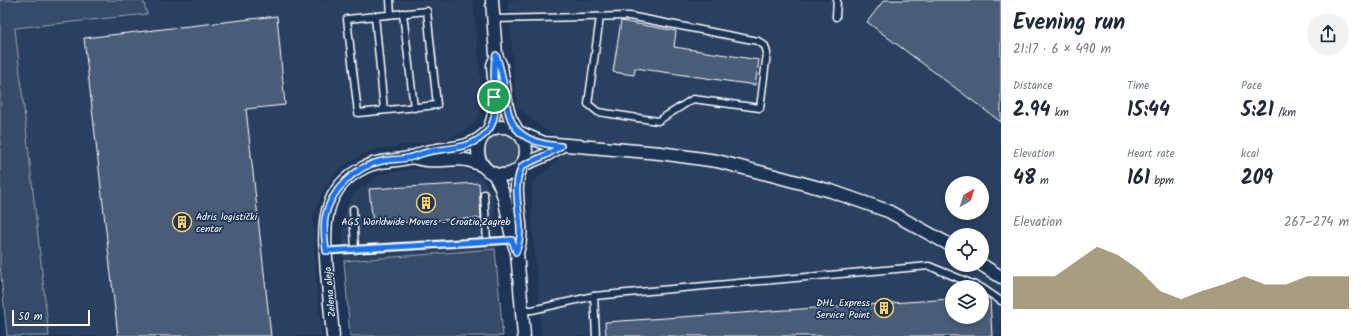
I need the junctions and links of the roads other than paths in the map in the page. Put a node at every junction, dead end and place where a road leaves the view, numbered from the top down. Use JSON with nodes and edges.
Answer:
{"nodes":[{"id":1,"x":390,"y":0,"type":"edge"},
{"id":2,"x":492,"y":0,"type":"edge"},
{"id":3,"x":837,"y":0,"type":"edge"},
{"id":4,"x":403,"y":13,"type":"junction"},
{"id":5,"x":391,"y":14,"type":"junction"},
{"id":6,"x":375,"y":16,"type":"junction"},
{"id":7,"x":600,"y":17,"type":"junction"},
{"id":8,"x":836,"y":18,"type":"dead end"},
{"id":9,"x":493,"y":19,"type":"junction"},
{"id":10,"x":496,"y":55,"type":"junction"},
{"id":11,"x":414,"y":108,"type":"junction"},
{"id":12,"x":384,"y":110,"type":"junction"},
{"id":13,"x":518,"y":132,"type":"junction"},
{"id":14,"x":486,"y":133,"type":"junction"},
{"id":15,"x":561,"y":146,"type":"junction"},
{"id":16,"x":412,"y":157,"type":"junction"},
{"id":17,"x":483,"y":166,"type":"junction"},
{"id":18,"x":522,"y":166,"type":"junction"},
{"id":19,"x":494,"y":174,"type":"junction"},
{"id":20,"x":484,"y":194,"type":"dead end"},
{"id":21,"x":353,"y":209,"type":"dead end"},
{"id":22,"x":512,"y":240,"type":"junction"},
{"id":23,"x":487,"y":242,"type":"junction"},
{"id":24,"x":945,"y":242,"type":"edge"},
{"id":25,"x":356,"y":250,"type":"junction"},
{"id":26,"x":326,"y":251,"type":"junction"},
{"id":27,"x":516,"y":252,"type":"junction"},
{"id":28,"x":989,"y":269,"type":"edge"},
{"id":29,"x":1001,"y":277,"type":"edge"},
{"id":30,"x":964,"y":280,"type":"edge"},
{"id":31,"x":989,"y":293,"type":"edge"},
{"id":32,"x":594,"y":296,"type":"junction"},
{"id":33,"x":1001,"y":301,"type":"edge"},
{"id":34,"x":521,"y":310,"type":"junction"},
{"id":35,"x":333,"y":336,"type":"edge"},
{"id":36,"x":524,"y":336,"type":"edge"},
{"id":37,"x":596,"y":336,"type":"edge"}],
"edges":[{"from":1,"to":5,"type":"lane"},
{"from":2,"to":9,"type":"street","name":"Zelena aleja"},
{"from":3,"to":8,"type":"lane"},
{"from":4,"to":5,"type":"lane"},
{"from":4,"to":11,"type":"lane"},
{"from":4,"to":11,"type":"lane"},
{"from":5,"to":6,"type":"lane"},
{"from":6,"to":12,"type":"lane"},
{"from":6,"to":12,"type":"lane"},
{"from":7,"to":7,"type":"lane"},
{"from":7,"to":9,"type":"lane"},
{"from":9,"to":10,"type":"street","name":"Zelena aleja"},
{"from":10,"to":13,"type":"street","name":"Zelena aleja"},
{"from":10,"to":14,"type":"street","name":"Zelena aleja"},
{"from":11,"to":12,"type":"lane"},
{"from":13,"to":14,"type":"street","name":"Zelena aleja"},
{"from":13,"to":15,"type":"street"},
{"from":13,"to":18,"type":"street","name":"Zelena aleja"},
{"from":14,"to":16,"type":"street","name":"Zelena aleja"},
{"from":14,"to":17,"type":"street","name":"Zelena aleja"},
{"from":15,"to":18,"type":"street"},
{"from":15,"to":24,"type":"street"},
{"from":16,"to":17,"type":"street","name":"Zelena aleja"},
{"from":16,"to":26,"type":"street","name":"Zelena aleja"},
{"from":17,"to":19,"type":"street","name":"Zelena aleja"},
{"from":18,"to":19,"type":"street"},
{"from":18,"to":27,"type":"street","name":"Zelena aleja"},
{"from":19,"to":22,"type":"street","name":"Zelena aleja"},
{"from":20,"to":23,"type":"lane"},
{"from":21,"to":25,"type":"lane"},
{"from":22,"to":23,"type":"lane"},
{"from":22,"to":27,"type":"street","name":"Zelena aleja"},
{"from":23,"to":25,"type":"lane"},
{"from":25,"to":26,"type":"lane"},
{"from":26,"to":35,"type":"street","name":"Zelena aleja"},
{"from":27,"to":34,"type":"street","name":"Zelena aleja"},
{"from":28,"to":29,"type":"street"},
{"from":30,"to":32,"type":"lane"},
{"from":31,"to":33,"type":"lane"},
{"from":32,"to":34,"type":"lane"},
{"from":32,"to":37,"type":"lane"},
{"from":34,"to":36,"type":"street","name":"Zelena aleja"}]}
